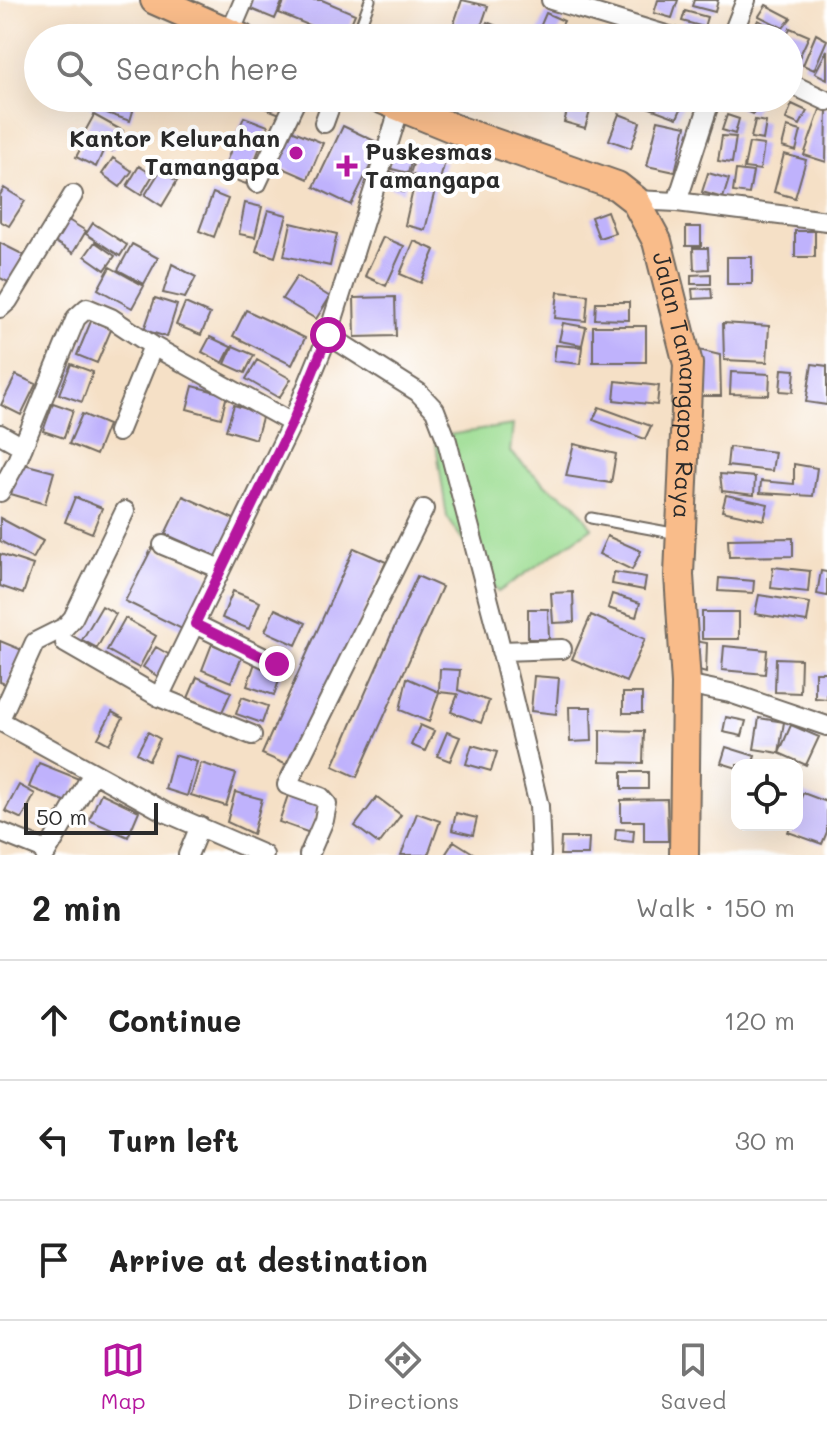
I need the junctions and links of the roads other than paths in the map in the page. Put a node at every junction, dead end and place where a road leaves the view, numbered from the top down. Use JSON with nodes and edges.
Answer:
{"nodes":[{"id":1,"x":155,"y":0,"type":"edge"},
{"id":2,"x":244,"y":0,"type":"edge"},
{"id":3,"x":370,"y":0,"type":"edge"},
{"id":4,"x":551,"y":0,"type":"edge"},
{"id":5,"x":746,"y":0,"type":"edge"},
{"id":6,"x":209,"y":24,"type":"edge"},
{"id":7,"x":239,"y":24,"type":"edge"},
{"id":8,"x":361,"y":24,"type":"edge"},
{"id":9,"x":630,"y":24,"type":"edge"},
{"id":10,"x":737,"y":24,"type":"edge"},
{"id":11,"x":803,"y":90,"type":"edge"},
{"id":12,"x":827,"y":101,"type":"edge"},
{"id":13,"x":290,"y":112,"type":"edge"},
{"id":14,"x":328,"y":112,"type":"edge"},
{"id":15,"x":387,"y":112,"type":"edge"},
{"id":16,"x":414,"y":112,"type":"edge"},
{"id":17,"x":706,"y":112,"type":"edge"},
{"id":18,"x":324,"y":123,"type":"dead end"},
{"id":19,"x":257,"y":183,"type":"dead end"},
{"id":20,"x":73,"y":195,"type":"dead end"},
{"id":21,"x":635,"y":200,"type":"junction"},
{"id":22,"x":677,"y":202,"type":"junction"},
{"id":23,"x":827,"y":221,"type":"edge"},
{"id":24,"x":0,"y":308,"type":"edge"},
{"id":25,"x":328,"y":335,"type":"junction"},
{"id":26,"x":153,"y":346,"type":"junction"},
{"id":27,"x":292,"y":423,"type":"junction"},
{"id":28,"x":118,"y":432,"type":"dead end"},
{"id":29,"x":0,"y":434,"type":"edge"},
{"id":30,"x":23,"y":447,"type":"junction"},
{"id":31,"x":0,"y":492,"type":"edge"},
{"id":32,"x":424,"y":509,"type":"dead end"},
{"id":33,"x":125,"y":511,"type":"dead end"},
{"id":34,"x":591,"y":518,"type":"dead end"},
{"id":35,"x":681,"y":535,"type":"junction"},
{"id":36,"x":163,"y":545,"type":"dead end"},
{"id":37,"x":221,"y":569,"type":"junction"},
{"id":38,"x":195,"y":624,"type":"junction"},
{"id":39,"x":65,"y":643,"type":"dead end"},
{"id":40,"x":562,"y":649,"type":"dead end"},
{"id":41,"x":501,"y":651,"type":"junction"},
{"id":42,"x":277,"y":664,"type":"dead end"},
{"id":43,"x":686,"y":684,"type":"junction"},
{"id":44,"x":159,"y":697,"type":"junction"},
{"id":45,"x":0,"y":720,"type":"edge"},
{"id":46,"x":827,"y":726,"type":"edge"},
{"id":47,"x":252,"y":735,"type":"dead end"},
{"id":48,"x":93,"y":773,"type":"junction"},
{"id":49,"x":200,"y":826,"type":"junction"},
{"id":50,"x":0,"y":832,"type":"edge"},
{"id":51,"x":46,"y":853,"type":"edge"},
{"id":52,"x":188,"y":855,"type":"edge"},
{"id":53,"x":264,"y":855,"type":"edge"},
{"id":54,"x":309,"y":855,"type":"edge"},
{"id":55,"x":541,"y":855,"type":"edge"},
{"id":56,"x":684,"y":855,"type":"edge"}],
"edges":[{"from":1,"to":6,"type":"main road"},
{"from":2,"to":7,"type":"street"},
{"from":3,"to":8,"type":"lane"},
{"from":4,"to":9,"type":"street"},
{"from":5,"to":10,"type":"street"},
{"from":11,"to":12,"type":"street"},
{"from":13,"to":19,"type":"street"},
{"from":14,"to":18,"type":"street"},
{"from":15,"to":25,"type":"street"},
{"from":16,"to":21,"type":"main road"},
{"from":17,"to":22,"type":"street"},
{"from":20,"to":24,"type":"street"},
{"from":21,"to":22,"type":"street"},
{"from":21,"to":35,"type":"main road","name":"Jalan Tamangapa Raya"},
{"from":22,"to":23,"type":"street"},
{"from":25,"to":27,"type":"street"},
{"from":25,"to":41,"type":"street"},
{"from":26,"to":27,"type":"street"},
{"from":26,"to":28,"type":"street"},
{"from":26,"to":30,"type":"street"},
{"from":27,"to":37,"type":"street"},
{"from":29,"to":30,"type":"street"},
{"from":30,"to":31,"type":"street"},
{"from":32,"to":54,"type":"street"},
{"from":33,"to":45,"type":"street"},
{"from":34,"to":35,"type":"lane"},
{"from":35,"to":43,"type":"main road","name":"Jalan Tamangapa Raya"},
{"from":36,"to":37,"type":"street"},
{"from":37,"to":38,"type":"street"},
{"from":38,"to":42,"type":"street"},
{"from":38,"to":44,"type":"street"},
{"from":39,"to":44,"type":"street"},
{"from":40,"to":41,"type":"street"},
{"from":41,"to":55,"type":"street"},
{"from":43,"to":46,"type":"street"},
{"from":43,"to":56,"type":"main road","name":"Jalan Tamangapa Raya"},
{"from":44,"to":47,"type":"street"},
{"from":45,"to":48,"type":"street"},
{"from":48,"to":49,"type":"street"},
{"from":48,"to":51,"type":"street"},
{"from":49,"to":52,"type":"street"},
{"from":49,"to":53,"type":"street"},
{"from":50,"to":51,"type":"street"}]}
